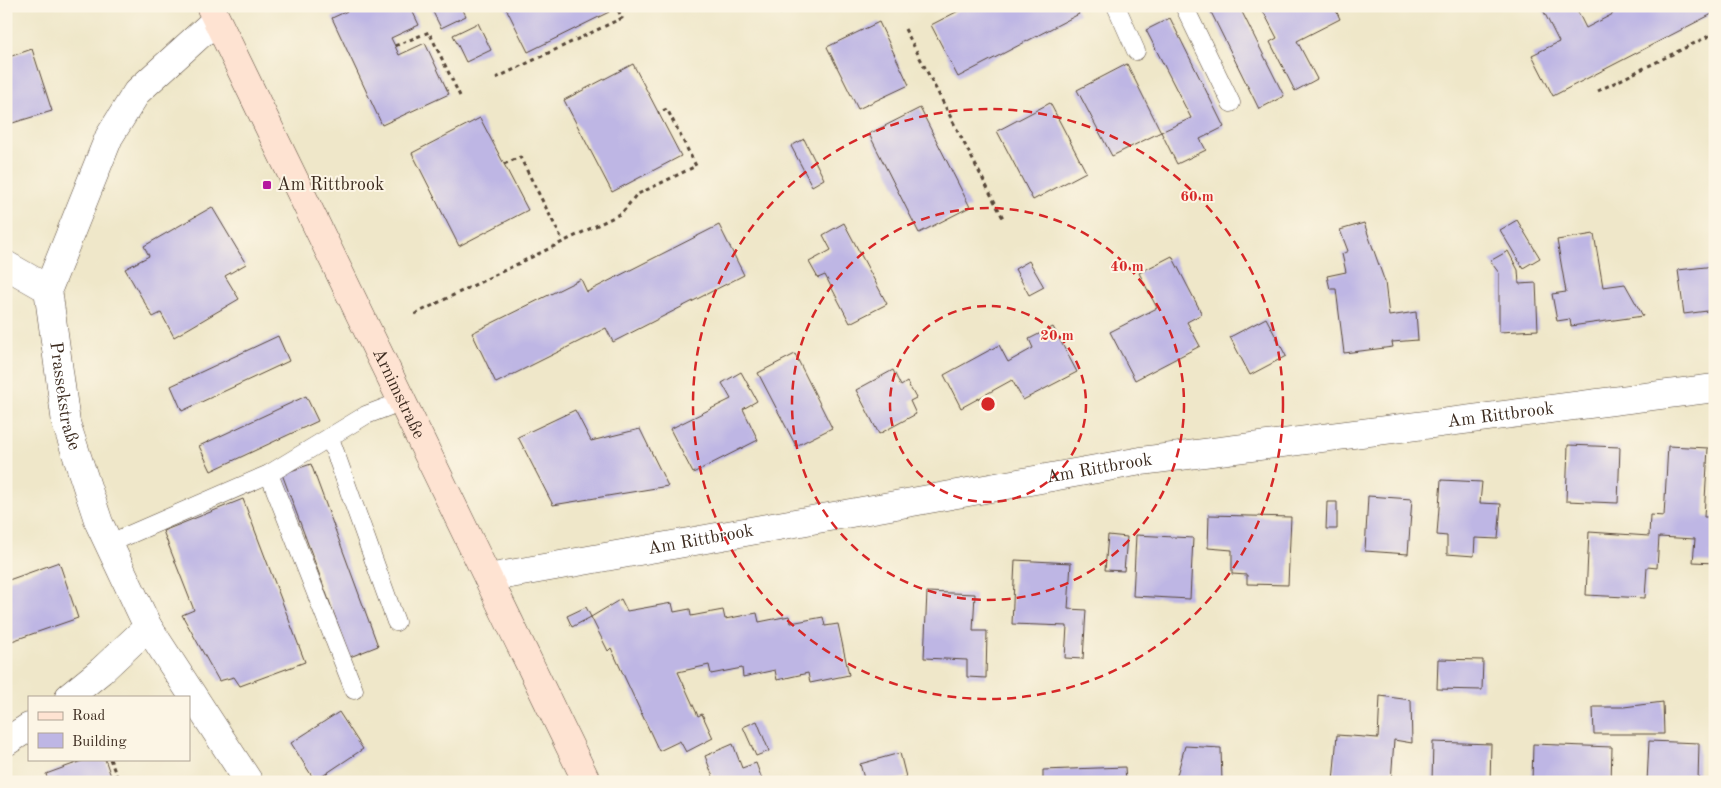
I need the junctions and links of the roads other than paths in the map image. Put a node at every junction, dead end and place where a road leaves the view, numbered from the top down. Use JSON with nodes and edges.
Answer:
{"nodes":[{"id":1,"x":1116,"y":6,"type":"edge"},
{"id":2,"x":1184,"y":6,"type":"edge"},
{"id":3,"x":213,"y":13,"type":"edge"},
{"id":4,"x":1136,"y":51,"type":"dead end"},
{"id":5,"x":1231,"y":103,"type":"dead end"},
{"id":6,"x":6,"y":265,"type":"edge"},
{"id":7,"x":48,"y":289,"type":"junction"},
{"id":8,"x":1715,"y":388,"type":"edge"},
{"id":9,"x":403,"y":401,"type":"junction"},
{"id":10,"x":330,"y":438,"type":"junction"},
{"id":11,"x":269,"y":474,"type":"junction"},
{"id":12,"x":108,"y":544,"type":"junction"},
{"id":13,"x":488,"y":578,"type":"junction"},
{"id":14,"x":396,"y":622,"type":"dead end"},
{"id":15,"x":148,"y":627,"type":"junction"},
{"id":16,"x":354,"y":690,"type":"dead end"},
{"id":17,"x":70,"y":696,"type":"edge"},
{"id":18,"x":28,"y":728,"type":"edge"},
{"id":19,"x":6,"y":742,"type":"edge"},
{"id":20,"x":250,"y":782,"type":"edge"},
{"id":21,"x":586,"y":782,"type":"edge"}],
"edges":[{"from":1,"to":4,"type":"lane"},
{"from":2,"to":5,"type":"lane"},
{"from":3,"to":7,"type":"street","name":"Prassekstraße"},
{"from":3,"to":9,"type":"main road","name":"Arnimstraße"},
{"from":6,"to":7,"type":"street"},
{"from":7,"to":12,"type":"street","name":"Prassekstraße"},
{"from":8,"to":13,"type":"street","name":"Am Rittbrook"},
{"from":9,"to":10,"type":"lane"},
{"from":9,"to":13,"type":"main road","name":"Arnimstraße"},
{"from":10,"to":11,"type":"lane"},
{"from":10,"to":14,"type":"lane"},
{"from":11,"to":12,"type":"lane"},
{"from":11,"to":16,"type":"lane"},
{"from":12,"to":15,"type":"street","name":"Prassekstraße"},
{"from":13,"to":21,"type":"main road","name":"Arnimstraße"},
{"from":15,"to":17,"type":"street"},
{"from":15,"to":20,"type":"street","name":"Prassekstraße"},
{"from":18,"to":19,"type":"street"}]}
